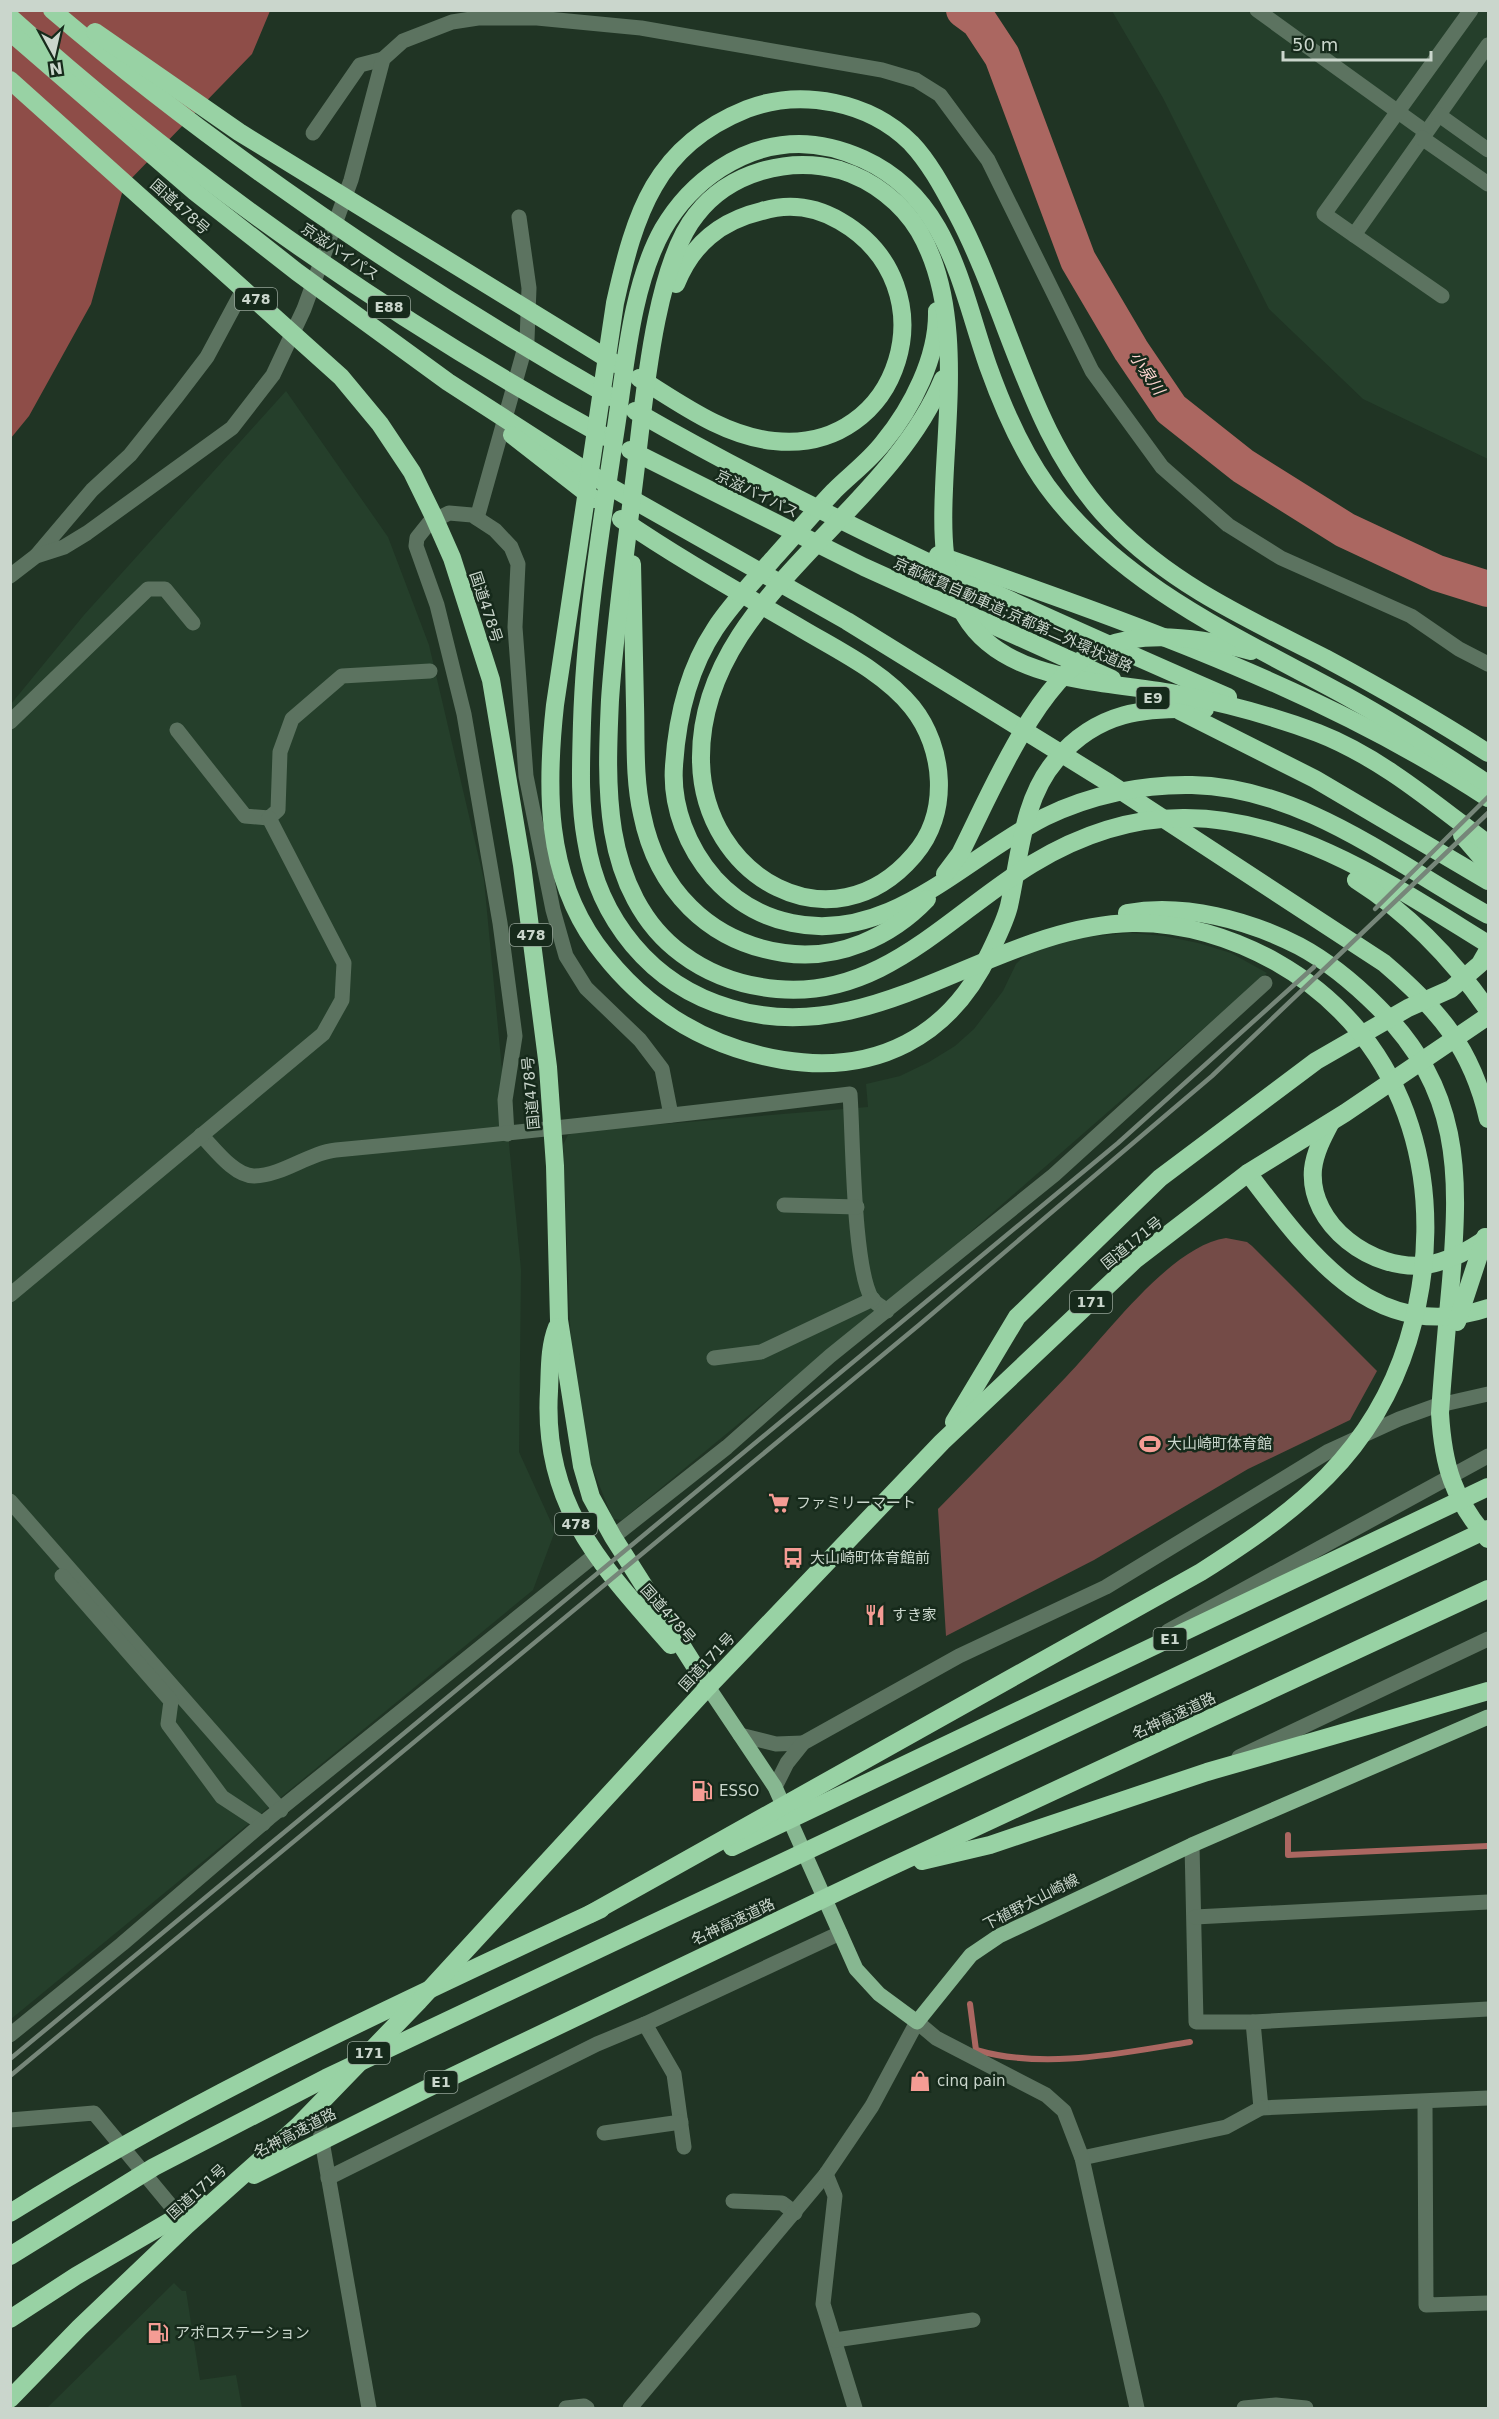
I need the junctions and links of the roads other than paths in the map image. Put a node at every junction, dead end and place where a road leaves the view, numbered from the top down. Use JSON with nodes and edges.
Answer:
{"nodes":[{"id":1,"x":52,"y":10,"type":"edge"},
{"id":2,"x":63,"y":10,"type":"edge"},
{"id":3,"x":1257,"y":10,"type":"edge"},
{"id":4,"x":1471,"y":10,"type":"edge"},
{"id":5,"x":10,"y":17,"type":"edge"},
{"id":6,"x":10,"y":32,"type":"edge"},
{"id":7,"x":1488,"y":45,"type":"edge"},
{"id":8,"x":383,"y":59,"type":"junction"},
{"id":9,"x":10,"y":80,"type":"edge"},
{"id":10,"x":1396,"y":111,"type":"junction"},
{"id":11,"x":1439,"y":115,"type":"junction"},
{"id":12,"x":313,"y":133,"type":"dead end"},
{"id":13,"x":1424,"y":135,"type":"junction"},
{"id":14,"x":1488,"y":150,"type":"edge"},
{"id":15,"x":1488,"y":184,"type":"edge"},
{"id":16,"x":950,"y":201,"type":"junction"},
{"id":17,"x":519,"y":217,"type":"dead end"},
{"id":18,"x":1354,"y":235,"type":"junction"},
{"id":19,"x":936,"y":270,"type":"junction"},
{"id":20,"x":243,"y":288,"type":"junction"},
{"id":21,"x":1442,"y":296,"type":"dead end"},
{"id":22,"x":655,"y":336,"type":"junction"},
{"id":23,"x":448,"y":382,"type":"junction"},
{"id":24,"x":631,"y":506,"type":"junction"},
{"id":25,"x":810,"y":506,"type":"junction"},
{"id":26,"x":584,"y":512,"type":"junction"},
{"id":27,"x":828,"y":514,"type":"joint"},
{"id":28,"x":477,"y":518,"type":"junction"},
{"id":29,"x":806,"y":538,"type":"joint"},
{"id":30,"x":19,"y":556,"type":"dead end"},
{"id":31,"x":36,"y":556,"type":"junction"},
{"id":32,"x":193,"y":623,"type":"dead end"},
{"id":33,"x":1488,"y":664,"type":"edge"},
{"id":34,"x":1291,"y":666,"type":"junction"},
{"id":35,"x":430,"y":671,"type":"dead end"},
{"id":36,"x":583,"y":689,"type":"junction"},
{"id":37,"x":1243,"y":710,"type":"junction"},
{"id":38,"x":10,"y":722,"type":"edge"},
{"id":39,"x":177,"y":730,"type":"dead end"},
{"id":40,"x":1488,"y":753,"type":"edge"},
{"id":41,"x":1406,"y":782,"type":"junction"},
{"id":42,"x":1488,"y":783,"type":"edge"},
{"id":43,"x":1488,"y":798,"type":"edge"},
{"id":44,"x":269,"y":818,"type":"junction"},
{"id":45,"x":1202,"y":818,"type":"junction"},
{"id":46,"x":1488,"y":837,"type":"edge"},
{"id":47,"x":1488,"y":844,"type":"edge"},
{"id":48,"x":1488,"y":865,"type":"edge"},
{"id":49,"x":1488,"y":881,"type":"edge"},
{"id":50,"x":1488,"y":915,"type":"edge"},
{"id":51,"x":1488,"y":944,"type":"edge"},
{"id":52,"x":1488,"y":950,"type":"edge"},
{"id":53,"x":967,"y":966,"type":"junction"},
{"id":54,"x":1265,"y":983,"type":"dead end"},
{"id":55,"x":1488,"y":1010,"type":"edge"},
{"id":56,"x":1488,"y":1016,"type":"edge"},
{"id":57,"x":671,"y":1116,"type":"junction"},
{"id":58,"x":1488,"y":1119,"type":"edge"},
{"id":59,"x":1332,"y":1120,"type":"junction"},
{"id":60,"x":552,"y":1130,"type":"junction"},
{"id":61,"x":507,"y":1134,"type":"junction"},
{"id":62,"x":201,"y":1135,"type":"junction"},
{"id":63,"x":1248,"y":1173,"type":"junction"},
{"id":64,"x":784,"y":1205,"type":"dead end"},
{"id":65,"x":857,"y":1207,"type":"junction"},
{"id":66,"x":1488,"y":1225,"type":"edge"},
{"id":67,"x":1488,"y":1237,"type":"edge"},
{"id":68,"x":10,"y":1295,"type":"edge"},
{"id":69,"x":873,"y":1299,"type":"junction"},
{"id":70,"x":1488,"y":1308,"type":"edge"},
{"id":71,"x":887,"y":1311,"type":"junction"},
{"id":72,"x":559,"y":1320,"type":"junction"},
{"id":73,"x":714,"y":1358,"type":"dead end"},
{"id":74,"x":1443,"y":1382,"type":"junction"},
{"id":75,"x":1488,"y":1394,"type":"edge"},
{"id":76,"x":942,"y":1442,"type":"junction"},
{"id":77,"x":1488,"y":1456,"type":"edge"},
{"id":78,"x":1488,"y":1487,"type":"edge"},
{"id":79,"x":10,"y":1501,"type":"edge"},
{"id":80,"x":10,"y":1517,"type":"edge"},
{"id":81,"x":1488,"y":1528,"type":"edge"},
{"id":82,"x":613,"y":1537,"type":"junction"},
{"id":83,"x":1488,"y":1539,"type":"edge"},
{"id":84,"x":595,"y":1555,"type":"junction"},
{"id":85,"x":1488,"y":1589,"type":"edge"},
{"id":86,"x":1488,"y":1639,"type":"edge"},
{"id":87,"x":708,"y":1687,"type":"junction"},
{"id":88,"x":1488,"y":1691,"type":"edge"},
{"id":89,"x":1045,"y":1698,"type":"junction"},
{"id":90,"x":1488,"y":1717,"type":"edge"},
{"id":91,"x":740,"y":1735,"type":"junction"},
{"id":92,"x":803,"y":1743,"type":"junction"},
{"id":93,"x":1207,"y":1772,"type":"junction"},
{"id":94,"x":775,"y":1787,"type":"junction"},
{"id":95,"x":280,"y":1810,"type":"junction"},
{"id":96,"x":263,"y":1824,"type":"junction"},
{"id":97,"x":1192,"y":1845,"type":"junction"},
{"id":98,"x":884,"y":1870,"type":"junction"},
{"id":99,"x":1488,"y":1902,"type":"edge"},
{"id":100,"x":590,"y":1914,"type":"junction"},
{"id":101,"x":1195,"y":1917,"type":"junction"},
{"id":102,"x":840,"y":1933,"type":"junction"},
{"id":103,"x":1488,"y":2009,"type":"edge"},
{"id":104,"x":917,"y":2022,"type":"junction"},
{"id":105,"x":1253,"y":2022,"type":"junction"},
{"id":106,"x":645,"y":2024,"type":"junction"},
{"id":107,"x":10,"y":2035,"type":"edge"},
{"id":108,"x":1488,"y":2098,"type":"edge"},
{"id":109,"x":1425,"y":2103,"type":"junction"},
{"id":110,"x":316,"y":2107,"type":"junction"},
{"id":111,"x":1261,"y":2108,"type":"junction"},
{"id":112,"x":10,"y":2120,"type":"edge"},
{"id":113,"x":681,"y":2122,"type":"junction"},
{"id":114,"x":604,"y":2133,"type":"dead end"},
{"id":115,"x":684,"y":2147,"type":"dead end"},
{"id":116,"x":1082,"y":2158,"type":"junction"},
{"id":117,"x":826,"y":2174,"type":"junction"},
{"id":118,"x":328,"y":2178,"type":"junction"},
{"id":119,"x":732,"y":2201,"type":"dead end"},
{"id":120,"x":10,"y":2213,"type":"edge"},
{"id":121,"x":795,"y":2213,"type":"junction"},
{"id":122,"x":187,"y":2225,"type":"junction"},
{"id":123,"x":10,"y":2256,"type":"edge"},
{"id":124,"x":1488,"y":2303,"type":"edge"},
{"id":125,"x":10,"y":2319,"type":"edge"},
{"id":126,"x":973,"y":2320,"type":"dead end"},
{"id":127,"x":835,"y":2340,"type":"junction"},
{"id":128,"x":10,"y":2399,"type":"edge"},
{"id":129,"x":369,"y":2409,"type":"edge"},
{"id":130,"x":566,"y":2409,"type":"edge"},
{"id":131,"x":587,"y":2409,"type":"edge"},
{"id":132,"x":630,"y":2409,"type":"edge"},
{"id":133,"x":855,"y":2409,"type":"edge"},
{"id":134,"x":1137,"y":2409,"type":"edge"},
{"id":135,"x":1244,"y":2409,"type":"edge"},
{"id":136,"x":1306,"y":2409,"type":"edge"}],
"edges":[{"from":1,"to":25,"type":"highway","name":"京滋バイパス","number":"E88"},
{"from":2,"to":22,"type":"highway"},
{"from":3,"to":10,"type":"street"},
{"from":4,"to":10,"type":"street"},
{"from":5,"to":29,"type":"highway","name":"京滋バイパス","number":"E88"},
{"from":6,"to":23,"type":"highway","number":"E88"},
{"from":7,"to":11,"type":"street"},
{"from":8,"to":12,"type":"street"},
{"from":8,"to":31,"type":"street"},
{"from":8,"to":33,"type":"street"},
{"from":9,"to":20,"type":"highway","name":"国道478号","number":"478"},
{"from":10,"to":13,"type":"street"},
{"from":10,"to":18,"type":"street"},
{"from":11,"to":13,"type":"street"},
{"from":11,"to":14,"type":"street"},
{"from":13,"to":15,"type":"street"},
{"from":13,"to":18,"type":"street"},
{"from":16,"to":23,"type":"highway"},
{"from":16,"to":26,"type":"highway"},
{"from":16,"to":40,"type":"highway"},
{"from":17,"to":28,"type":"street"},
{"from":18,"to":21,"type":"street"},
{"from":19,"to":22,"type":"highway"},
{"from":19,"to":37,"type":"highway"},
{"from":19,"to":50,"type":"highway"},
{"from":20,"to":31,"type":"street"},
{"from":20,"to":60,"type":"highway","name":"国道478号","number":"478"},
{"from":22,"to":24,"type":"highway"},
{"from":23,"to":58,"type":"highway","number":"E88"},
{"from":24,"to":34,"type":"highway"},
{"from":24,"to":45,"type":"highway"},
{"from":25,"to":27,"type":"highway","name":"京滋バイパス","number":"E88"},
{"from":25,"to":43,"type":"highway"},
{"from":26,"to":36,"type":"highway"},
{"from":26,"to":37,"type":"highway"},
{"from":27,"to":46,"type":"highway","name":"京都縦貫自動車道;京都第二外環状道路","number":"E9"},
{"from":28,"to":57,"type":"street"},
{"from":28,"to":61,"type":"street"},
{"from":29,"to":49,"type":"highway","name":"京都縦貫自動車道;京都第二外環状道路","number":"E9"},
{"from":30,"to":31,"type":"street"},
{"from":32,"to":38,"type":"street"},
{"from":34,"to":36,"type":"highway"},
{"from":34,"to":42,"type":"highway"},
{"from":35,"to":44,"type":"street"},
{"from":36,"to":53,"type":"highway"},
{"from":37,"to":41,"type":"highway"},
{"from":39,"to":44,"type":"street"},
{"from":41,"to":47,"type":"highway"},
{"from":41,"to":48,"type":"highway"},
{"from":44,"to":62,"type":"street"},
{"from":45,"to":51,"type":"highway"},
{"from":45,"to":55,"type":"highway"},
{"from":52,"to":76,"type":"highway"},
{"from":53,"to":74,"type":"highway"},
{"from":53,"to":100,"type":"highway"},
{"from":54,"to":71,"type":"street"},
{"from":56,"to":59,"type":"highway","name":"国道171号","number":"171"},
{"from":57,"to":60,"type":"street"},
{"from":57,"to":65,"type":"street"},
{"from":59,"to":63,"type":"highway","name":"国道171号","number":"171"},
{"from":59,"to":67,"type":"highway"},
{"from":60,"to":61,"type":"street"},
{"from":60,"to":72,"type":"highway","name":"国道478号","number":"478"},
{"from":61,"to":62,"type":"street"},
{"from":62,"to":68,"type":"street"},
{"from":63,"to":70,"type":"highway"},
{"from":63,"to":76,"type":"highway","name":"国道171号","number":"171"},
{"from":64,"to":65,"type":"street"},
{"from":65,"to":69,"type":"street"},
{"from":66,"to":74,"type":"highway"},
{"from":69,"to":71,"type":"street"},
{"from":69,"to":73,"type":"street"},
{"from":71,"to":82,"type":"street"},
{"from":72,"to":82,"type":"highway","name":"国道478号","number":"478"},
{"from":72,"to":84,"type":"highway","name":"国道478号","number":"478"},
{"from":74,"to":83,"type":"highway"},
{"from":75,"to":92,"type":"street"},
{"from":76,"to":87,"type":"highway","name":"国道171号","number":"171"},
{"from":77,"to":89,"type":"street","number":"E1"},
{"from":78,"to":89,"type":"highway","number":"E1"},
{"from":79,"to":95,"type":"street"},
{"from":80,"to":96,"type":"street"},
{"from":81,"to":123,"type":"highway","number":"E1"},
{"from":82,"to":87,"type":"highway","name":"国道478号","number":"478"},
{"from":84,"to":87,"type":"highway","name":"国道478号","number":"478"},
{"from":84,"to":95,"type":"street"},
{"from":85,"to":98,"type":"highway","name":"名神高速道路","number":"E1"},
{"from":86,"to":93,"type":"street"},
{"from":87,"to":91,"type":"main road"},
{"from":87,"to":110,"type":"highway","name":"国道171号","number":"171"},
{"from":88,"to":93,"type":"highway"},
{"from":89,"to":100,"type":"highway","number":"E1"},
{"from":90,"to":97,"type":"main road","name":"下植野大山崎線"},
{"from":91,"to":92,"type":"street"},
{"from":91,"to":94,"type":"main road"},
{"from":92,"to":94,"type":"street"},
{"from":93,"to":98,"type":"highway"},
{"from":94,"to":102,"type":"main road"},
{"from":95,"to":96,"type":"street"},
{"from":96,"to":107,"type":"street"},
{"from":97,"to":101,"type":"street"},
{"from":97,"to":104,"type":"main road","name":"下植野大山崎線"},
{"from":98,"to":125,"type":"highway","name":"名神高速道路","number":"E1"},
{"from":99,"to":101,"type":"street"},
{"from":100,"to":120,"type":"highway","number":"E1"},
{"from":101,"to":105,"type":"street"},
{"from":102,"to":104,"type":"main road"},
{"from":102,"to":106,"type":"street"},
{"from":103,"to":105,"type":"street"},
{"from":104,"to":116,"type":"street"},
{"from":104,"to":117,"type":"street"},
{"from":105,"to":111,"type":"street"},
{"from":106,"to":113,"type":"street"},
{"from":106,"to":118,"type":"street"},
{"from":108,"to":109,"type":"street"},
{"from":109,"to":111,"type":"street"},
{"from":109,"to":124,"type":"street"},
{"from":110,"to":118,"type":"street"},
{"from":110,"to":122,"type":"highway","name":"国道171号","number":"171"},
{"from":111,"to":116,"type":"street"},
{"from":112,"to":122,"type":"street"},
{"from":113,"to":114,"type":"street"},
{"from":113,"to":115,"type":"street"},
{"from":116,"to":134,"type":"street"},
{"from":117,"to":121,"type":"street"},
{"from":117,"to":127,"type":"street"},
{"from":118,"to":129,"type":"street"},
{"from":119,"to":121,"type":"street"},
{"from":121,"to":132,"type":"street"},
{"from":122,"to":128,"type":"highway","name":"国道171号","number":"171"},
{"from":126,"to":127,"type":"street"},
{"from":127,"to":133,"type":"street"},
{"from":130,"to":131,"type":"street"},
{"from":135,"to":136,"type":"street"}]}
